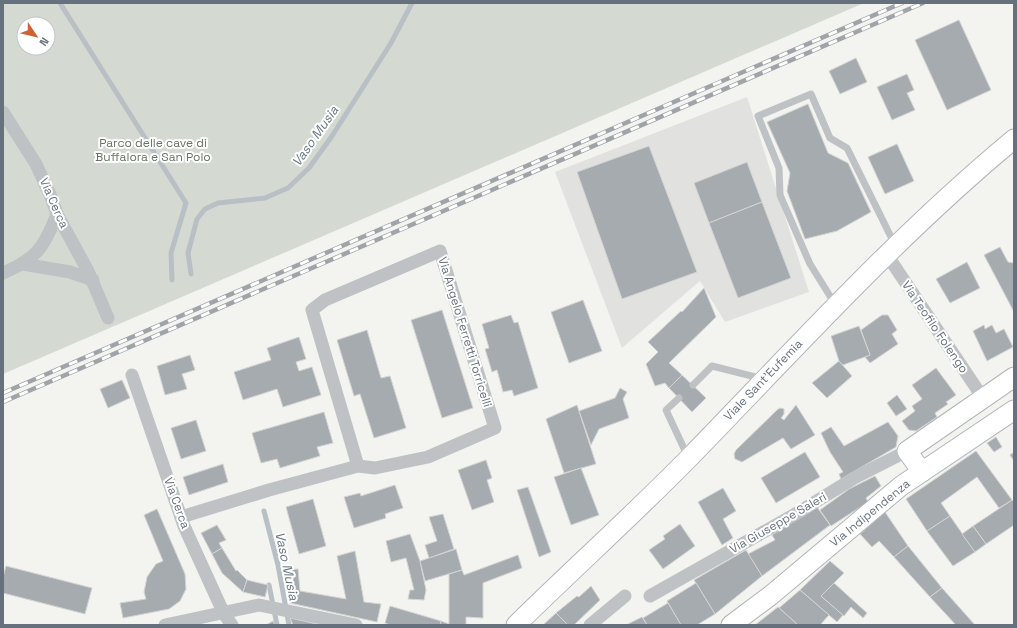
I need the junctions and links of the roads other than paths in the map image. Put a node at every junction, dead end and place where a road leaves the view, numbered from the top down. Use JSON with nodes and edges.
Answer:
{"nodes":[{"id":1,"x":3,"y":112,"type":"edge"},
{"id":2,"x":1014,"y":139,"type":"edge"},
{"id":3,"x":57,"y":214,"type":"junction"},
{"id":4,"x":892,"y":251,"type":"junction"},
{"id":5,"x":24,"y":264,"type":"junction"},
{"id":6,"x":3,"y":273,"type":"edge"},
{"id":7,"x":93,"y":280,"type":"junction"},
{"id":8,"x":836,"y":305,"type":"junction"},
{"id":9,"x":108,"y":318,"type":"dead end"},
{"id":10,"x":132,"y":375,"type":"dead end"},
{"id":11,"x":1014,"y":377,"type":"edge"},
{"id":12,"x":764,"y":379,"type":"junction"},
{"id":13,"x":693,"y":385,"type":"dead end"},
{"id":14,"x":679,"y":398,"type":"dead end"},
{"id":15,"x":983,"y":398,"type":"junction"},
{"id":16,"x":1014,"y":410,"type":"edge"},
{"id":17,"x":907,"y":451,"type":"junction"},
{"id":18,"x":688,"y":458,"type":"junction"},
{"id":19,"x":358,"y":466,"type":"junction"},
{"id":20,"x":922,"y":472,"type":"junction"},
{"id":21,"x":181,"y":516,"type":"junction"},
{"id":22,"x":625,"y":596,"type":"dead end"},
{"id":23,"x":650,"y":596,"type":"dead end"},
{"id":24,"x":224,"y":614,"type":"junction"},
{"id":25,"x":165,"y":625,"type":"edge"},
{"id":26,"x":232,"y":625,"type":"edge"},
{"id":27,"x":356,"y":625,"type":"edge"},
{"id":28,"x":516,"y":625,"type":"edge"},
{"id":29,"x":590,"y":625,"type":"edge"},
{"id":30,"x":731,"y":625,"type":"edge"}],
"edges":[{"from":1,"to":3,"type":"street","name":"Via Cerca"},
{"from":2,"to":4,"type":"main road","name":"Viale Sant'Eufemia"},
{"from":3,"to":5,"type":"street"},
{"from":3,"to":7,"type":"street","name":"Via Cerca"},
{"from":4,"to":8,"type":"main road","name":"Viale Sant'Eufemia"},
{"from":4,"to":8,"type":"lane"},
{"from":4,"to":15,"type":"street","name":"Via Teofilo Folengo"},
{"from":5,"to":6,"type":"street"},
{"from":5,"to":7,"type":"street"},
{"from":7,"to":9,"type":"street","name":"Via Cerca"},
{"from":8,"to":12,"type":"main road","name":"Viale Sant'Eufemia"},
{"from":10,"to":21,"type":"street","name":"Via Cerca"},
{"from":11,"to":15,"type":"main road","name":"Via Giuseppe Saleri"},
{"from":12,"to":13,"type":"lane"},
{"from":12,"to":18,"type":"main road","name":"Viale Sant'Eufemia"},
{"from":14,"to":18,"type":"lane"},
{"from":15,"to":17,"type":"main road","name":"Via Giuseppe Saleri"},
{"from":16,"to":20,"type":"main road","name":"Via Indipendenza"},
{"from":17,"to":20,"type":"main road"},
{"from":17,"to":23,"type":"street","name":"Via Giuseppe Saleri"},
{"from":18,"to":28,"type":"main road","name":"Viale Sant'Eufemia"},
{"from":19,"to":19,"type":"street","name":"Via Angelo Ferretti Torricelli"},
{"from":19,"to":21,"type":"street","name":"Via Angelo Ferretti Torricelli"},
{"from":20,"to":30,"type":"main road","name":"Via Indipendenza"},
{"from":21,"to":24,"type":"street","name":"Via Cerca"},
{"from":22,"to":29,"type":"street"},
{"from":24,"to":25,"type":"street"},
{"from":24,"to":26,"type":"street","name":"Via Cerca"},
{"from":24,"to":27,"type":"street"}]}
